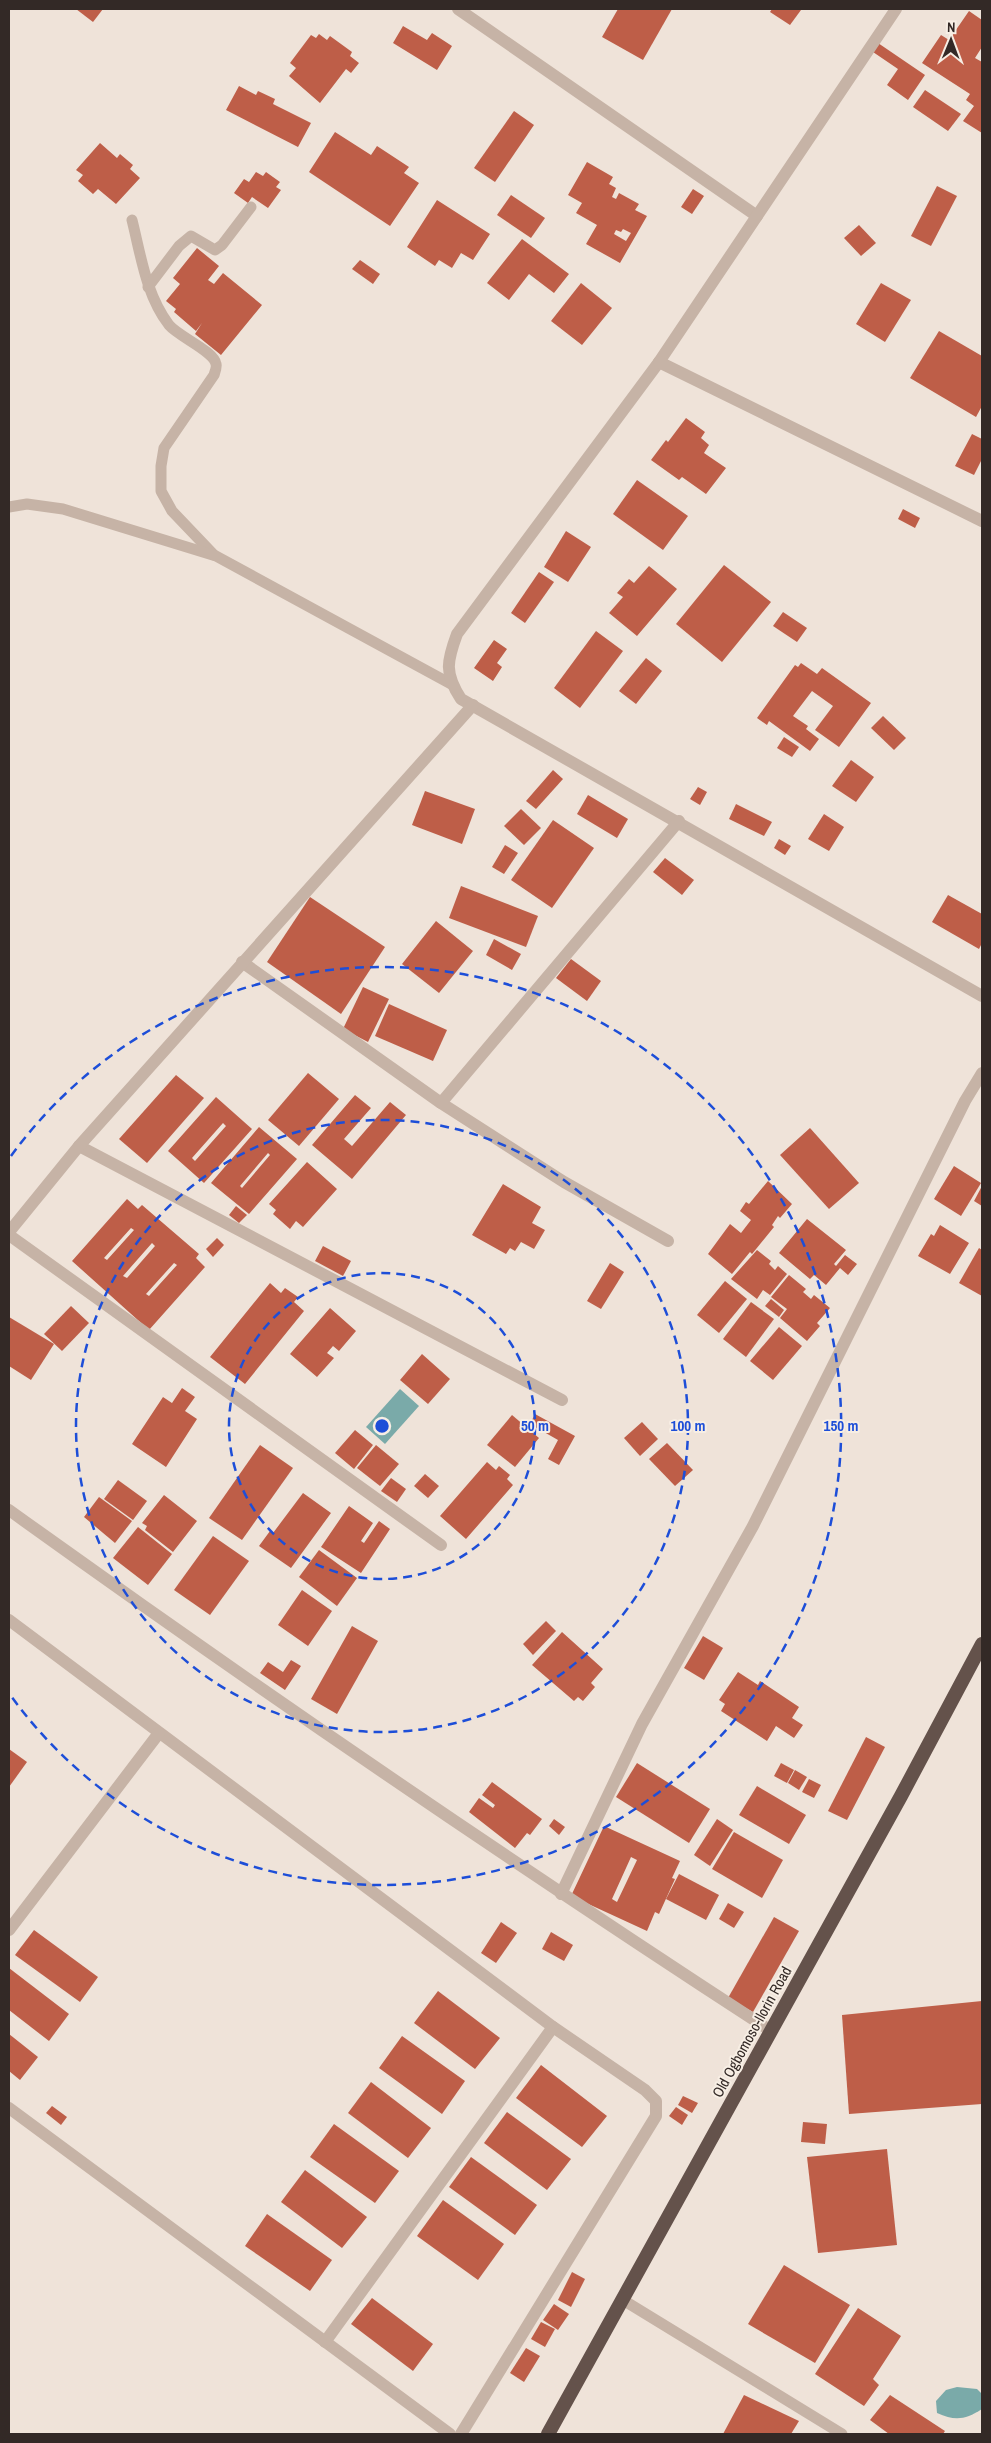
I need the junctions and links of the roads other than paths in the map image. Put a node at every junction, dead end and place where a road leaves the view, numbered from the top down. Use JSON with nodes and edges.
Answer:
{"nodes":[{"id":1,"x":458,"y":9,"type":"edge"},
{"id":2,"x":896,"y":9,"type":"edge"},
{"id":3,"x":251,"y":207,"type":"dead end"},
{"id":4,"x":757,"y":216,"type":"junction"},
{"id":5,"x":132,"y":220,"type":"dead end"},
{"id":6,"x":148,"y":287,"type":"junction"},
{"id":7,"x":659,"y":362,"type":"junction"},
{"id":8,"x":9,"y":507,"type":"edge"},
{"id":9,"x":982,"y":520,"type":"edge"},
{"id":10,"x":216,"y":556,"type":"junction"},
{"id":11,"x":451,"y":684,"type":"junction"},
{"id":12,"x":473,"y":705,"type":"junction"},
{"id":13,"x":679,"y":821,"type":"junction"},
{"id":14,"x":242,"y":962,"type":"junction"},
{"id":15,"x":982,"y":996,"type":"edge"},
{"id":16,"x":982,"y":1073,"type":"edge"},
{"id":17,"x":441,"y":1102,"type":"junction"},
{"id":18,"x":79,"y":1146,"type":"junction"},
{"id":19,"x":9,"y":1233,"type":"edge"},
{"id":20,"x":668,"y":1241,"type":"dead end"},
{"id":21,"x":562,"y":1400,"type":"dead end"},
{"id":22,"x":9,"y":1510,"type":"edge"},
{"id":23,"x":441,"y":1545,"type":"dead end"},
{"id":24,"x":9,"y":1620,"type":"edge"},
{"id":25,"x":982,"y":1644,"type":"edge"},
{"id":26,"x":159,"y":1732,"type":"junction"},
{"id":27,"x":560,"y":1894,"type":"junction"},
{"id":28,"x":9,"y":1930,"type":"edge"},
{"id":29,"x":553,"y":2027,"type":"junction"},
{"id":30,"x":772,"y":2031,"type":"junction"},
{"id":31,"x":9,"y":2108,"type":"edge"},
{"id":32,"x":623,"y":2300,"type":"junction"},
{"id":33,"x":325,"y":2342,"type":"junction"},
{"id":34,"x":450,"y":2434,"type":"edge"},
{"id":35,"x":461,"y":2434,"type":"edge"},
{"id":36,"x":548,"y":2434,"type":"edge"},
{"id":37,"x":842,"y":2434,"type":"edge"}],
"edges":[{"from":1,"to":4,"type":"street"},
{"from":2,"to":4,"type":"street"},
{"from":3,"to":6,"type":"lane"},
{"from":4,"to":7,"type":"street"},
{"from":5,"to":6,"type":"lane"},
{"from":6,"to":10,"type":"lane"},
{"from":7,"to":9,"type":"street"},
{"from":7,"to":11,"type":"street"},
{"from":8,"to":10,"type":"lane"},
{"from":10,"to":11,"type":"lane"},
{"from":11,"to":12,"type":"street"},
{"from":12,"to":13,"type":"street"},
{"from":12,"to":14,"type":"street"},
{"from":13,"to":15,"type":"street"},
{"from":13,"to":17,"type":"street"},
{"from":14,"to":17,"type":"street"},
{"from":14,"to":18,"type":"street"},
{"from":16,"to":27,"type":"street"},
{"from":17,"to":20,"type":"street"},
{"from":18,"to":19,"type":"street"},
{"from":18,"to":21,"type":"street"},
{"from":19,"to":23,"type":"street"},
{"from":22,"to":27,"type":"street"},
{"from":24,"to":26,"type":"street"},
{"from":25,"to":30,"type":"highway","name":"Old Ogbomoso-Ilorin Road"},
{"from":26,"to":28,"type":"street"},
{"from":26,"to":29,"type":"street"},
{"from":27,"to":30,"type":"street"},
{"from":29,"to":33,"type":"street"},
{"from":29,"to":35,"type":"street"},
{"from":30,"to":32,"type":"highway","name":"Old Ogbomoso-Ilorin Road"},
{"from":31,"to":33,"type":"street"},
{"from":32,"to":36,"type":"highway","name":"Old Ogbomoso-Ilorin Road"},
{"from":32,"to":37,"type":"lane"},
{"from":33,"to":34,"type":"street"}]}
